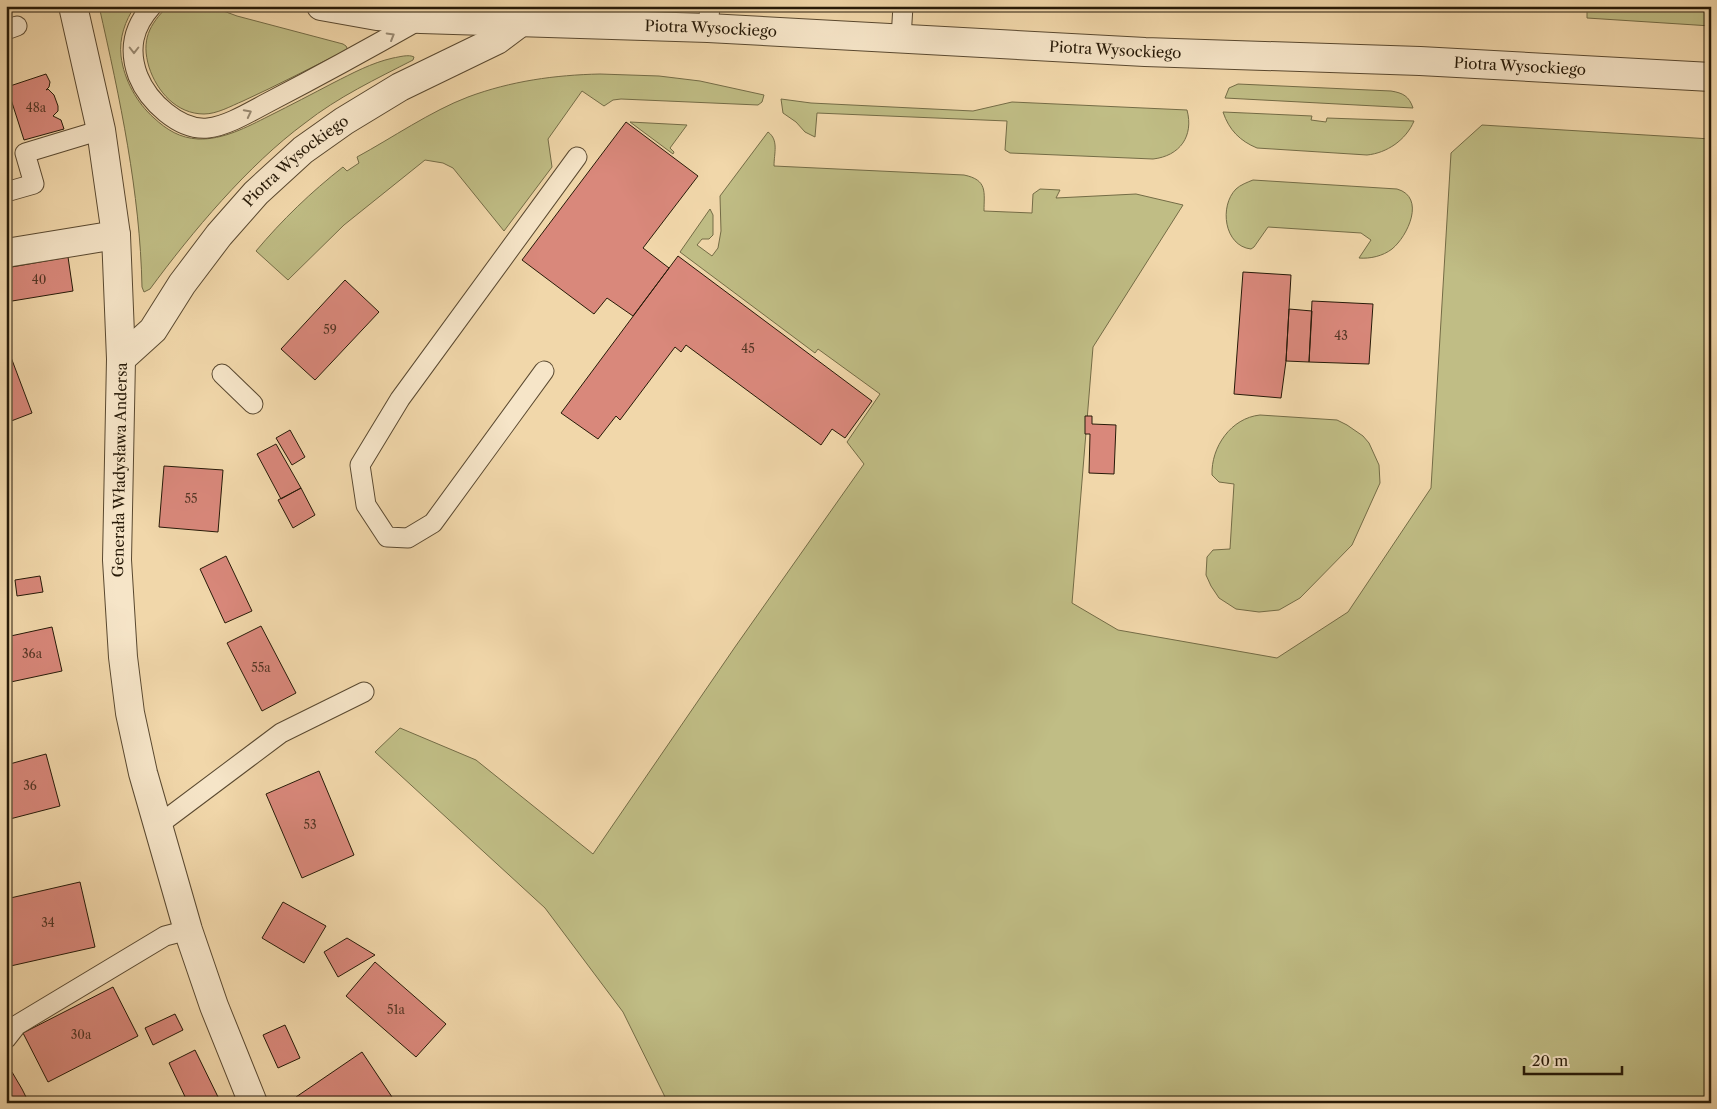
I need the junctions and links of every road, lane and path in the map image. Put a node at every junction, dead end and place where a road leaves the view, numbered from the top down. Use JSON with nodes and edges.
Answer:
{"nodes":[{"id":1,"x":73,"y":6,"type":"edge"},
{"id":2,"x":152,"y":6,"type":"edge"},
{"id":3,"x":321,"y":6,"type":"edge"},
{"id":4,"x":903,"y":6,"type":"edge"},
{"id":5,"x":520,"y":14,"type":"edge"},
{"id":6,"x":709,"y":17,"type":"edge"},
{"id":7,"x":421,"y":19,"type":"junction"},
{"id":8,"x":901,"y":38,"type":"junction"},
{"id":9,"x":1711,"y":77,"type":"edge"},
{"id":10,"x":101,"y":130,"type":"junction"},
{"id":11,"x":577,"y":156,"type":"dead end"},
{"id":12,"x":6,"y":192,"type":"edge"},
{"id":13,"x":116,"y":234,"type":"junction"},
{"id":14,"x":6,"y":253,"type":"edge"},
{"id":15,"x":121,"y":359,"type":"junction"},
{"id":16,"x":544,"y":371,"type":"dead end"},
{"id":17,"x":222,"y":374,"type":"dead end"},
{"id":18,"x":253,"y":404,"type":"dead end"},
{"id":19,"x":364,"y":692,"type":"dead end"},
{"id":20,"x":157,"y":826,"type":"junction"},
{"id":21,"x":188,"y":930,"type":"junction"},
{"id":22,"x":6,"y":1039,"type":"edge"},
{"id":23,"x":253,"y":1103,"type":"edge"}],
"edges":[{"from":1,"to":10,"type":"street","name":"Generała Władysława Andersa"},
{"from":2,"to":7,"type":"lane","one_way":true},
{"from":3,"to":7,"type":"street","name":"Piotra Wysockiego"},
{"from":4,"to":8,"type":"lane"},
{"from":5,"to":6,"type":"street","name":"Piotra Wysockiego"},
{"from":5,"to":7,"type":"street","name":"Piotra Wysockiego"},
{"from":5,"to":15,"type":"street","name":"Piotra Wysockiego"},
{"from":6,"to":8,"type":"street","name":"Piotra Wysockiego"},
{"from":8,"to":9,"type":"street","name":"Piotra Wysockiego"},
{"from":10,"to":12,"type":"lane"},
{"from":10,"to":13,"type":"street","name":"Generała Władysława Andersa"},
{"from":11,"to":16,"type":"lane"},
{"from":13,"to":14,"type":"street"},
{"from":13,"to":15,"type":"street","name":"Generała Władysława Andersa"},
{"from":15,"to":20,"type":"street","name":"Generała Władysława Andersa"},
{"from":17,"to":18,"type":"lane"},
{"from":19,"to":20,"type":"lane"},
{"from":20,"to":21,"type":"street","name":"Generała Władysława Andersa"},
{"from":21,"to":22,"type":"lane"},
{"from":21,"to":23,"type":"street","name":"Generała Władysława Andersa"}]}
